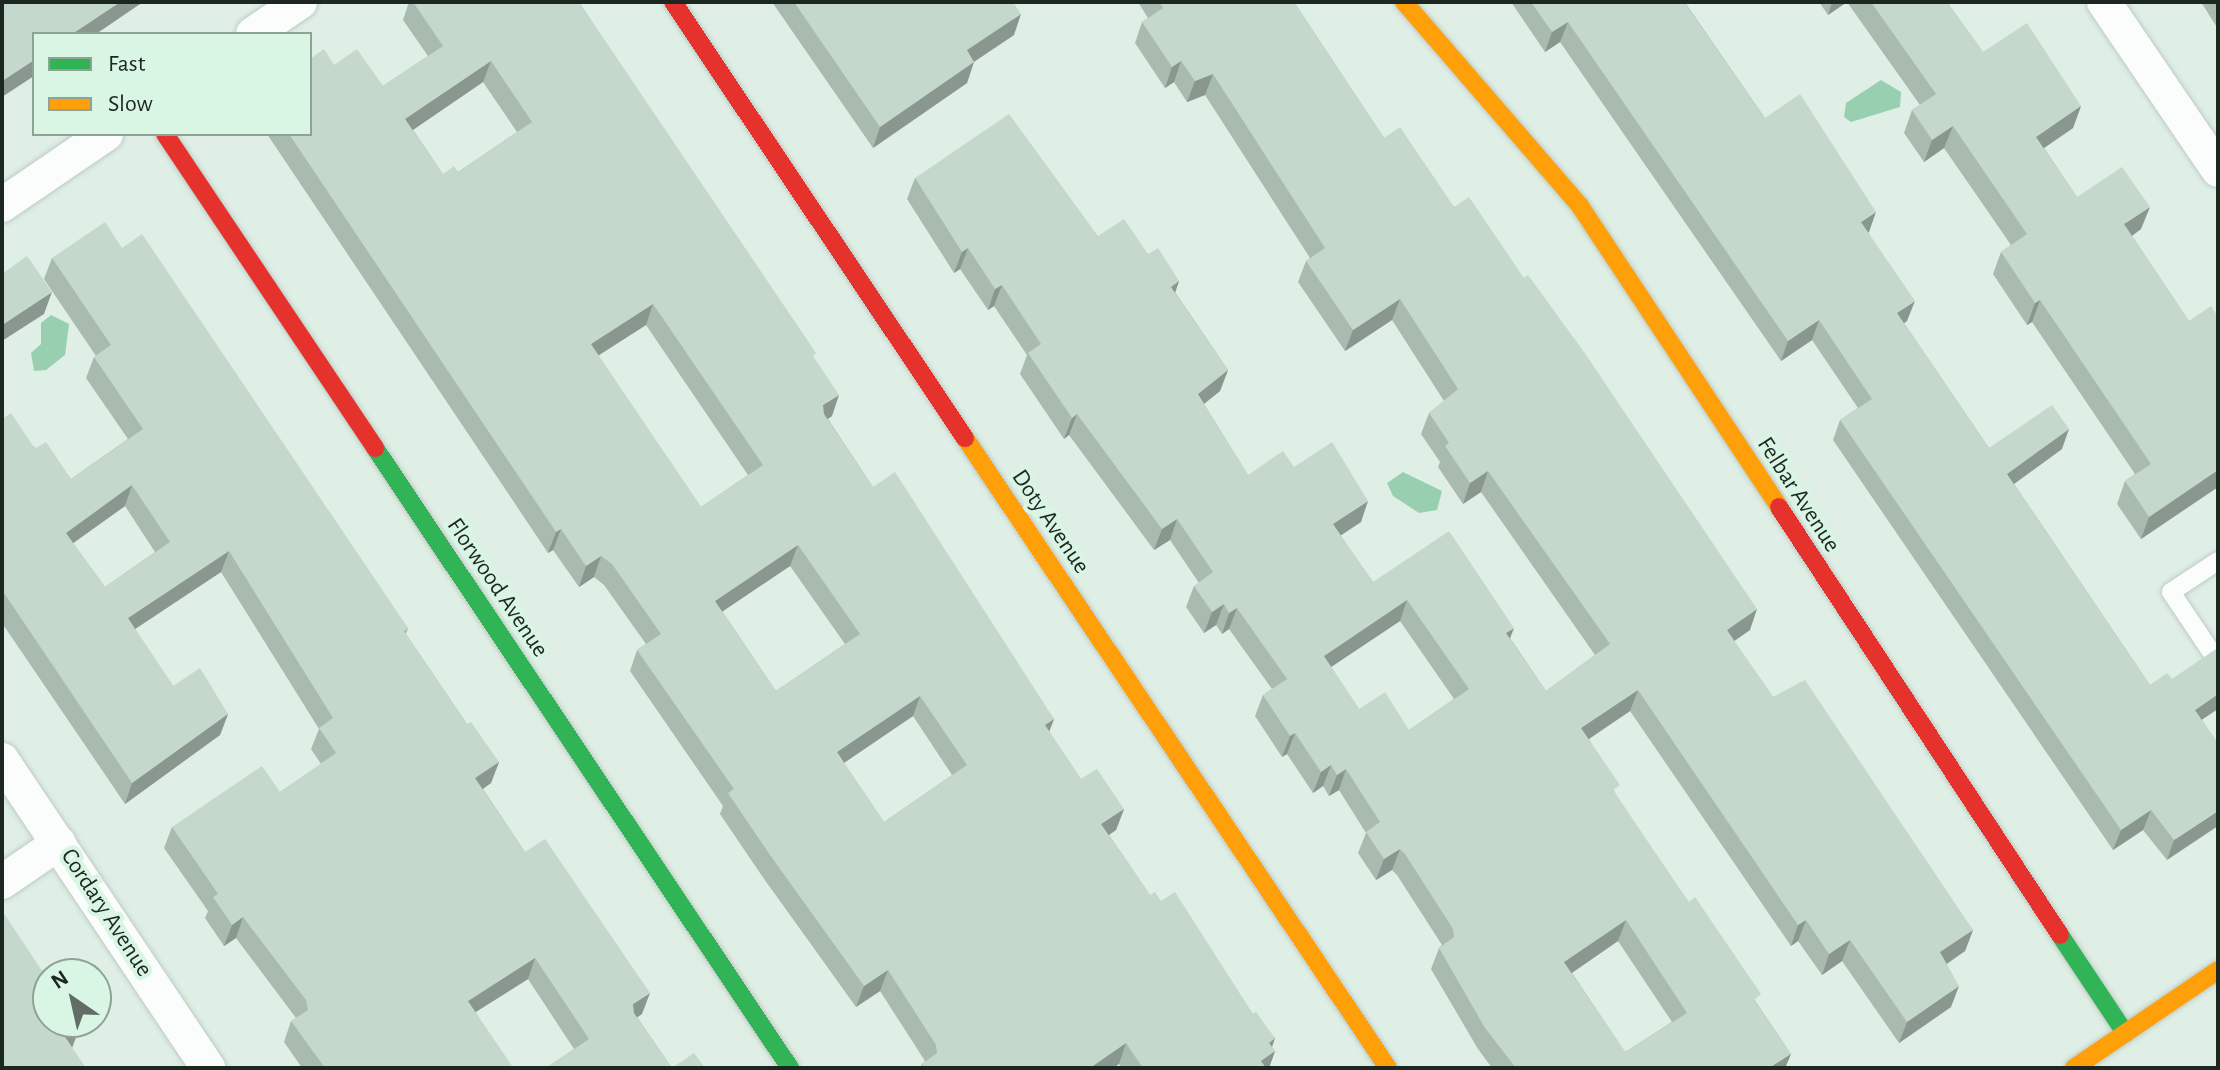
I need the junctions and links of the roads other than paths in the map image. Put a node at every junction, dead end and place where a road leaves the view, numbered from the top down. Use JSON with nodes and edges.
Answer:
{"nodes":[{"id":1,"x":300,"y":2,"type":"edge"},
{"id":2,"x":673,"y":2,"type":"edge"},
{"id":3,"x":1404,"y":2,"type":"edge"},
{"id":4,"x":2104,"y":2,"type":"edge"},
{"id":5,"x":256,"y":32,"type":"edge"},
{"id":6,"x":103,"y":136,"type":"edge"},
{"id":7,"x":166,"y":136,"type":"edge"},
{"id":8,"x":2218,"y":170,"type":"edge"},
{"id":9,"x":2,"y":205,"type":"edge"},
{"id":10,"x":2218,"y":561,"type":"edge"},
{"id":11,"x":2218,"y":662,"type":"edge"},
{"id":12,"x":2,"y":760,"type":"edge"},
{"id":13,"x":59,"y":843,"type":"junction"},
{"id":14,"x":2,"y":882,"type":"edge"},
{"id":15,"x":2218,"y":970,"type":"edge"},
{"id":16,"x":2125,"y":1033,"type":"junction"},
{"id":17,"x":208,"y":1068,"type":"edge"},
{"id":18,"x":790,"y":1068,"type":"edge"},
{"id":19,"x":1388,"y":1068,"type":"edge"},
{"id":20,"x":2074,"y":1068,"type":"edge"}],
"edges":[{"from":1,"to":5,"type":"street"},
{"from":2,"to":19,"type":"street","name":"Doty Avenue"},
{"from":3,"to":16,"type":"street","name":"Felbar Avenue"},
{"from":4,"to":8,"type":"street"},
{"from":6,"to":9,"type":"street"},
{"from":7,"to":18,"type":"street","name":"Florwood Avenue"},
{"from":10,"to":11,"type":"lane"},
{"from":12,"to":13,"type":"street","name":"Cordary Avenue"},
{"from":13,"to":14,"type":"street"},
{"from":13,"to":17,"type":"street","name":"Cordary Avenue"},
{"from":15,"to":16,"type":"street"},
{"from":16,"to":20,"type":"street"}]}
